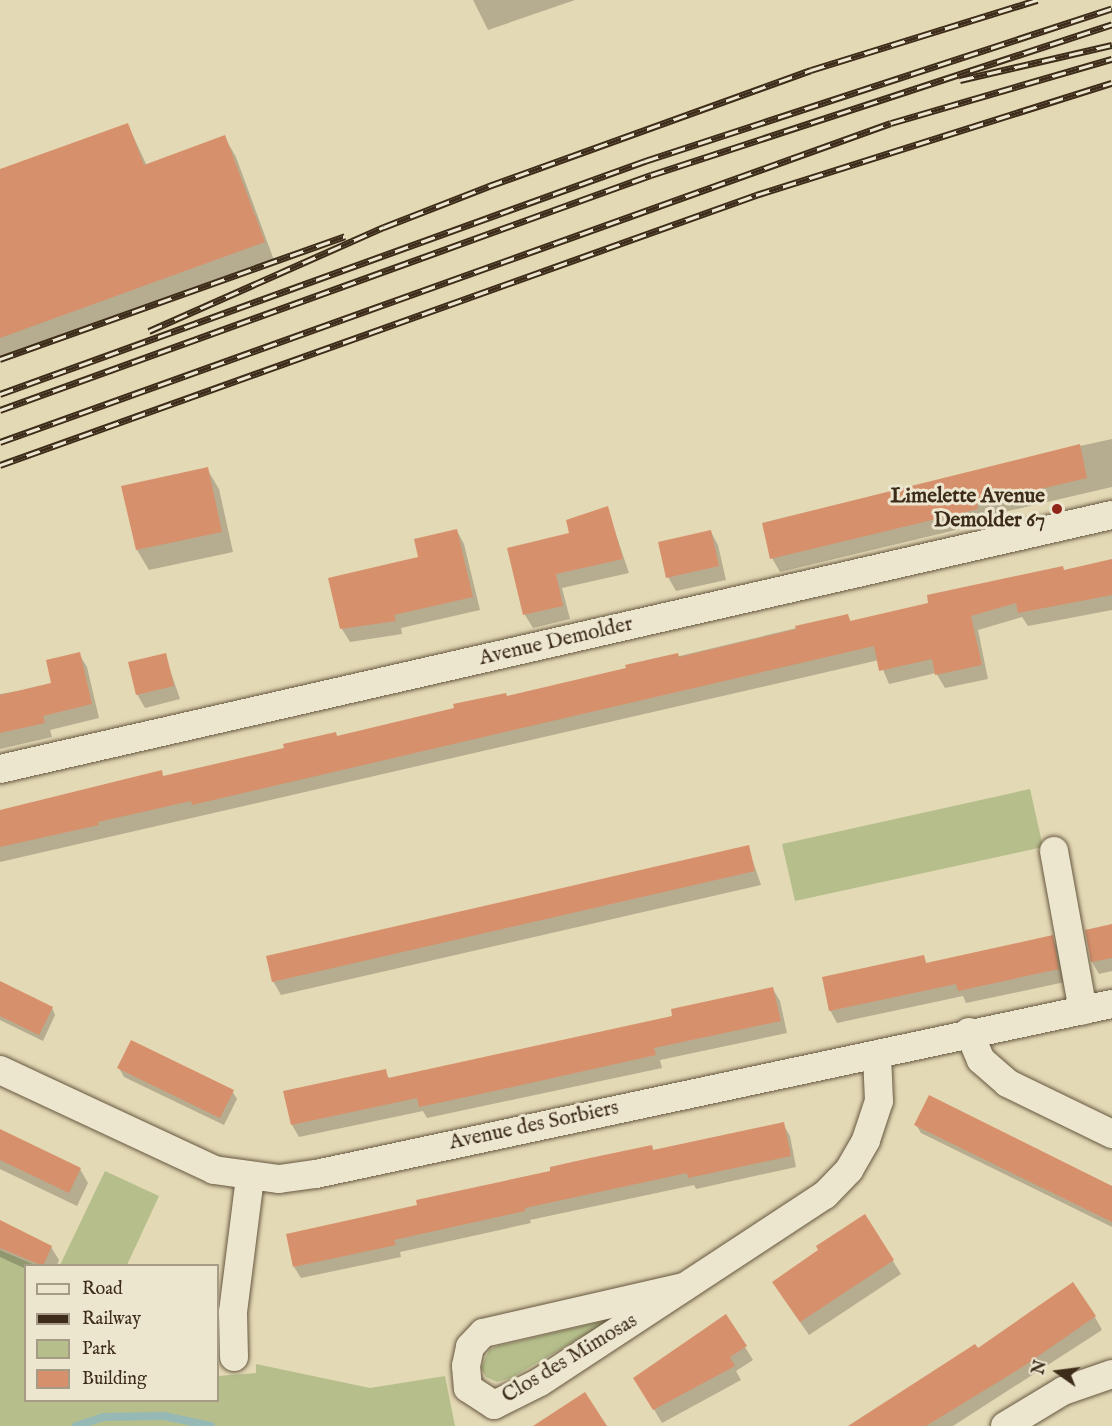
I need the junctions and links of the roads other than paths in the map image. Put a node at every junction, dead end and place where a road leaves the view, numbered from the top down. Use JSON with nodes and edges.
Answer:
{"nodes":[{"id":1,"x":1112,"y":515,"type":"edge"},
{"id":2,"x":0,"y":769,"type":"edge"},
{"id":3,"x":1054,"y":851,"type":"dead end"},
{"id":4,"x":1112,"y":1004,"type":"edge"},
{"id":5,"x":1083,"y":1010,"type":"junction"},
{"id":6,"x":969,"y":1032,"type":"junction"},
{"id":7,"x":877,"y":1056,"type":"junction"},
{"id":8,"x":0,"y":1070,"type":"edge"},
{"id":9,"x":1112,"y":1134,"type":"edge"},
{"id":10,"x":250,"y":1177,"type":"junction"},
{"id":11,"x":684,"y":1287,"type":"junction"},
{"id":12,"x":234,"y":1357,"type":"dead end"},
{"id":13,"x":1112,"y":1374,"type":"edge"},
{"id":14,"x":1005,"y":1426,"type":"edge"}],
"edges":[{"from":1,"to":2,"type":"street","name":"Avenue Demolder"},
{"from":3,"to":5,"type":"street"},
{"from":4,"to":5,"type":"street","name":"Avenue des Sorbiers"},
{"from":5,"to":6,"type":"street","name":"Avenue des Sorbiers"},
{"from":6,"to":7,"type":"street","name":"Avenue des Sorbiers"},
{"from":6,"to":9,"type":"street"},
{"from":7,"to":10,"type":"street","name":"Avenue des Sorbiers"},
{"from":7,"to":11,"type":"street","name":"Clos des Mimosas"},
{"from":8,"to":10,"type":"street","name":"Avenue des Sorbiers"},
{"from":10,"to":12,"type":"street"},
{"from":11,"to":11,"type":"street","name":"Clos des Mimosas"},
{"from":13,"to":14,"type":"street"}]}
